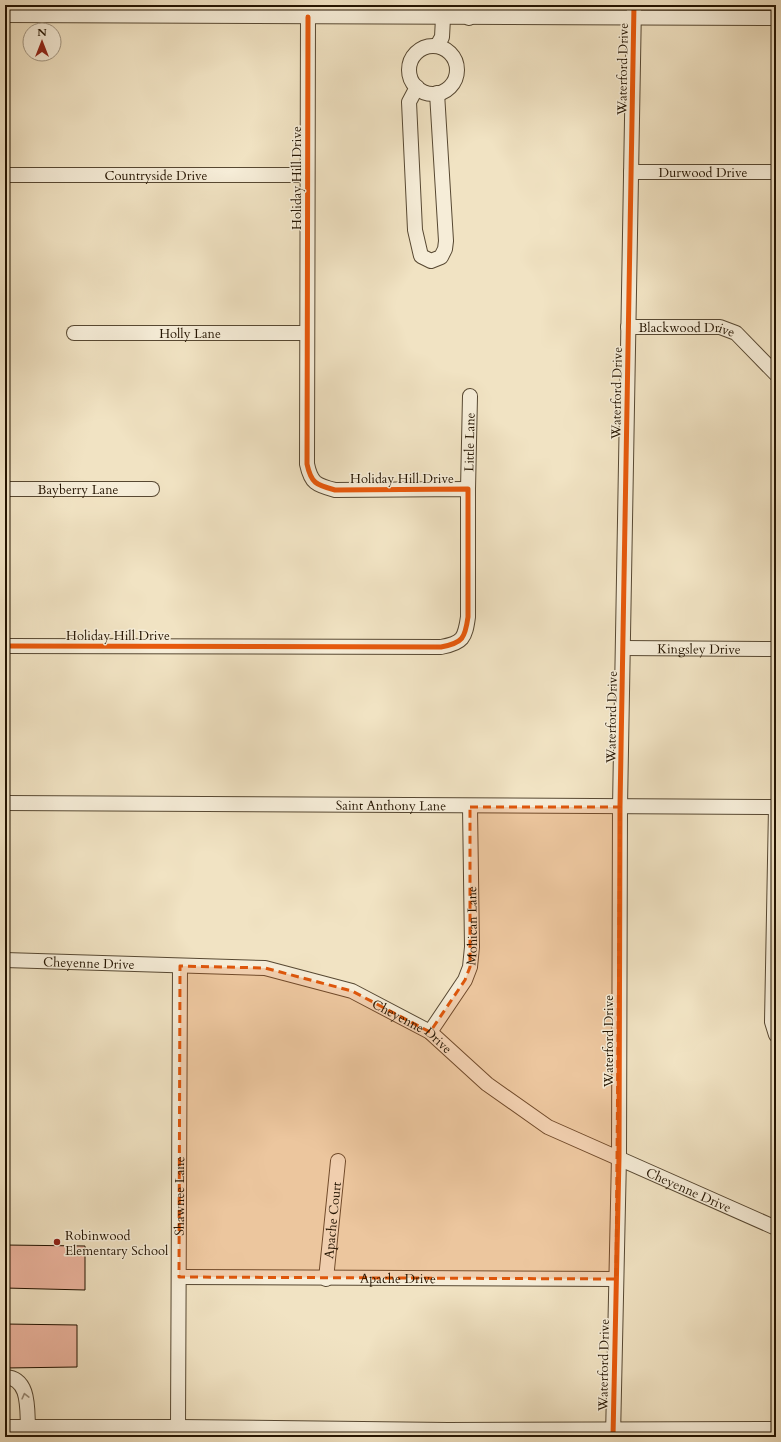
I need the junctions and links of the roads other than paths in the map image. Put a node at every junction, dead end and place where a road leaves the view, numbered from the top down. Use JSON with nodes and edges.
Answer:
{"nodes":[{"id":1,"x":340,"y":11,"type":"edge"},
{"id":2,"x":469,"y":11,"type":"edge"},
{"id":3,"x":633,"y":12,"type":"edge"},
{"id":4,"x":5,"y":15,"type":"edge"},
{"id":5,"x":308,"y":17,"type":"junction"},
{"id":6,"x":443,"y":18,"type":"junction"},
{"id":7,"x":776,"y":18,"type":"edge"},
{"id":8,"x":437,"y":46,"type":"junction"},
{"id":9,"x":417,"y":87,"type":"junction"},
{"id":10,"x":436,"y":93,"type":"junction"},
{"id":11,"x":631,"y":172,"type":"junction"},
{"id":12,"x":776,"y":172,"type":"edge"},
{"id":13,"x":5,"y":175,"type":"edge"},
{"id":14,"x":307,"y":176,"type":"junction"},
{"id":15,"x":628,"y":327,"type":"junction"},
{"id":16,"x":74,"y":333,"type":"dead end"},
{"id":17,"x":306,"y":333,"type":"junction"},
{"id":18,"x":776,"y":374,"type":"edge"},
{"id":19,"x":470,"y":396,"type":"dead end"},
{"id":20,"x":5,"y":489,"type":"edge"},
{"id":21,"x":152,"y":489,"type":"dead end"},
{"id":22,"x":468,"y":489,"type":"junction"},
{"id":23,"x":5,"y":646,"type":"edge"},
{"id":24,"x":623,"y":648,"type":"junction"},
{"id":25,"x":776,"y":649,"type":"edge"},
{"id":26,"x":5,"y":803,"type":"edge"},
{"id":27,"x":470,"y":806,"type":"junction"},
{"id":28,"x":620,"y":808,"type":"junction"},
{"id":29,"x":776,"y":808,"type":"edge"},
{"id":30,"x":5,"y":960,"type":"edge"},
{"id":31,"x":180,"y":966,"type":"junction"},
{"id":32,"x":430,"y":1032,"type":"junction"},
{"id":33,"x":776,"y":1035,"type":"edge"},
{"id":34,"x":619,"y":1157,"type":"junction"},
{"id":35,"x":338,"y":1161,"type":"dead end"},
{"id":36,"x":776,"y":1228,"type":"edge"},
{"id":37,"x":179,"y":1277,"type":"junction"},
{"id":38,"x":326,"y":1279,"type":"junction"},
{"id":39,"x":616,"y":1279,"type":"junction"},
{"id":40,"x":5,"y":1377,"type":"edge"},
{"id":41,"x":5,"y":1427,"type":"edge"},
{"id":42,"x":28,"y":1427,"type":"junction"},
{"id":43,"x":178,"y":1427,"type":"junction"},
{"id":44,"x":776,"y":1430,"type":"edge"},
{"id":45,"x":613,"y":1433,"type":"edge"},
{"id":46,"x":448,"y":1434,"type":"edge"},
{"id":47,"x":776,"y":1437,"type":"edge"}],
"edges":[{"from":1,"to":5,"type":"street"},
{"from":1,"to":6,"type":"street"},
{"from":2,"to":3,"type":"street"},
{"from":2,"to":6,"type":"street"},
{"from":3,"to":7,"type":"street"},
{"from":3,"to":11,"type":"street","name":"Waterford Drive"},
{"from":4,"to":5,"type":"street"},
{"from":5,"to":14,"type":"street","name":"Holiday Hill Drive"},
{"from":6,"to":8,"type":"street"},
{"from":8,"to":9,"type":"street"},
{"from":8,"to":10,"type":"street"},
{"from":9,"to":10,"type":"street"},
{"from":9,"to":10,"type":"street"},
{"from":11,"to":12,"type":"street","name":"Durwood Drive"},
{"from":11,"to":15,"type":"street","name":"Waterford Drive"},
{"from":13,"to":14,"type":"street","name":"Countryside Drive"},
{"from":14,"to":17,"type":"street","name":"Holiday Hill Drive"},
{"from":15,"to":18,"type":"street","name":"Blackwood Drive"},
{"from":15,"to":24,"type":"street","name":"Waterford Drive"},
{"from":16,"to":17,"type":"street","name":"Holly Lane"},
{"from":17,"to":22,"type":"street","name":"Holiday Hill Drive"},
{"from":19,"to":22,"type":"street","name":"Little Lane"},
{"from":20,"to":21,"type":"street","name":"Bayberry Lane"},
{"from":22,"to":23,"type":"street","name":"Holiday Hill Drive"},
{"from":24,"to":25,"type":"street","name":"Kingsley Drive"},
{"from":24,"to":28,"type":"street","name":"Waterford Drive"},
{"from":26,"to":27,"type":"street","name":"Saint Anthony Lane"},
{"from":27,"to":28,"type":"street","name":"Saint Anthony Lane"},
{"from":27,"to":32,"type":"street","name":"Mohican Lane"},
{"from":28,"to":29,"type":"street","name":"Saint Anthony Lane"},
{"from":28,"to":34,"type":"street","name":"Waterford Drive"},
{"from":29,"to":33,"type":"street"},
{"from":30,"to":31,"type":"street","name":"Cheyenne Drive"},
{"from":31,"to":32,"type":"street","name":"Cheyenne Drive"},
{"from":31,"to":37,"type":"street","name":"Shawnee Lane"},
{"from":32,"to":34,"type":"street","name":"Cheyenne Drive"},
{"from":34,"to":36,"type":"street","name":"Cheyenne Drive"},
{"from":34,"to":39,"type":"street","name":"Waterford Drive"},
{"from":35,"to":38,"type":"street","name":"Apache Court"},
{"from":37,"to":38,"type":"street","name":"Apache Drive"},
{"from":37,"to":43,"type":"street","name":"Shawnee Lane"},
{"from":38,"to":39,"type":"street","name":"Apache Drive"},
{"from":39,"to":45,"type":"street","name":"Waterford Drive"},
{"from":42,"to":40,"type":"street","one_way":true},
{"from":41,"to":42,"type":"street"},
{"from":42,"to":43,"type":"street"},
{"from":43,"to":46,"type":"street"},
{"from":44,"to":45,"type":"street"},
{"from":44,"to":47,"type":"street"},
{"from":45,"to":46,"type":"street"}]}
